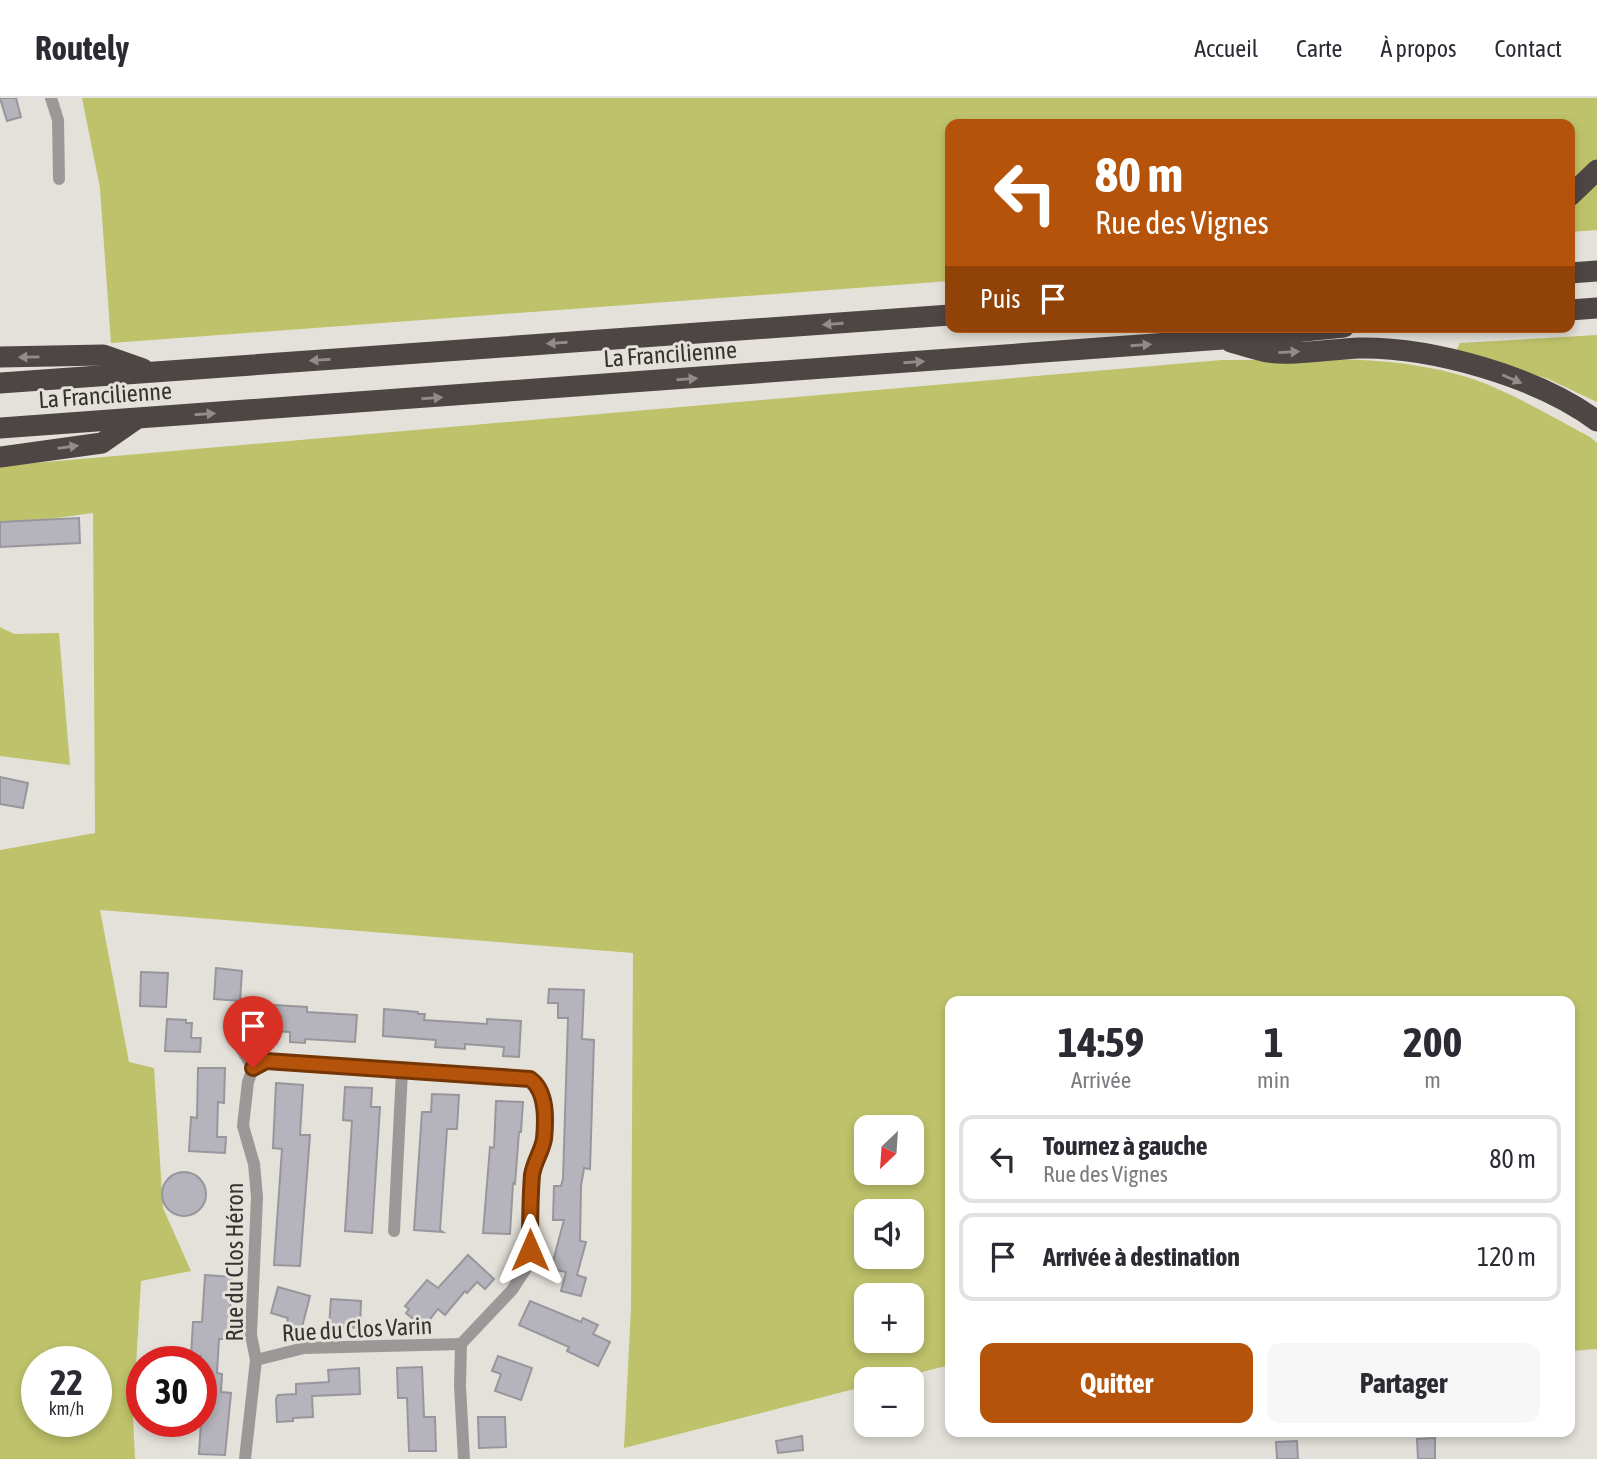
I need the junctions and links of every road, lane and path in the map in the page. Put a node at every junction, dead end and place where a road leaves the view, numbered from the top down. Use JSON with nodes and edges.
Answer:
{"nodes":[{"id":1,"x":51,"y":98,"type":"edge"},
{"id":2,"x":1597,"y":170,"type":"edge"},
{"id":3,"x":59,"y":179,"type":"dead end"},
{"id":4,"x":1575,"y":191,"type":"edge"},
{"id":5,"x":1597,"y":271,"type":"edge"},
{"id":6,"x":1575,"y":273,"type":"edge"},
{"id":7,"x":1597,"y":308,"type":"edge"},
{"id":8,"x":1575,"y":310,"type":"edge"},
{"id":9,"x":945,"y":315,"type":"edge"},
{"id":10,"x":1284,"y":333,"type":"edge"},
{"id":11,"x":1223,"y":339,"type":"junction"},
{"id":12,"x":0,"y":357,"type":"edge"},
{"id":13,"x":152,"y":372,"type":"junction"},
{"id":14,"x":0,"y":383,"type":"edge"},
{"id":15,"x":137,"y":419,"type":"junction"},
{"id":16,"x":1597,"y":421,"type":"edge"},
{"id":17,"x":0,"y":428,"type":"edge"},
{"id":18,"x":0,"y":457,"type":"edge"},
{"id":19,"x":233,"y":1035,"type":"dead end"},
{"id":20,"x":253,"y":1068,"type":"junction"},
{"id":21,"x":402,"y":1071,"type":"junction"},
{"id":22,"x":394,"y":1231,"type":"dead end"},
{"id":23,"x":461,"y":1344,"type":"junction"},
{"id":24,"x":256,"y":1360,"type":"junction"},
{"id":25,"x":245,"y":1459,"type":"edge"},
{"id":26,"x":464,"y":1459,"type":"edge"}],
"edges":[{"from":1,"to":3,"type":"street"},
{"from":2,"to":4,"type":"highway"},
{"from":5,"to":6,"type":"highway"},
{"from":7,"to":8,"type":"highway"},
{"from":9,"to":13,"type":"highway","name":"La Francilienne","one_way":true},
{"from":10,"to":11,"type":"highway","name":"La Francilienne"},
{"from":15,"to":11,"type":"highway","name":"La Francilienne","one_way":true},
{"from":11,"to":16,"type":"highway","one_way":true},
{"from":13,"to":12,"type":"highway","one_way":true},
{"from":13,"to":14,"type":"highway","name":"La Francilienne"},
{"from":15,"to":17,"type":"highway","name":"La Francilienne"},
{"from":18,"to":15,"type":"highway","one_way":true},
{"from":19,"to":20,"type":"street"},
{"from":20,"to":21,"type":"street"},
{"from":20,"to":24,"type":"street","name":"Rue du Clos Héron"},
{"from":21,"to":22,"type":"street"},
{"from":21,"to":23,"type":"street"},
{"from":23,"to":24,"type":"street","name":"Rue du Clos Varin"},
{"from":23,"to":26,"type":"street"},
{"from":24,"to":25,"type":"street","name":"Rue du Clos Héron"}]}
